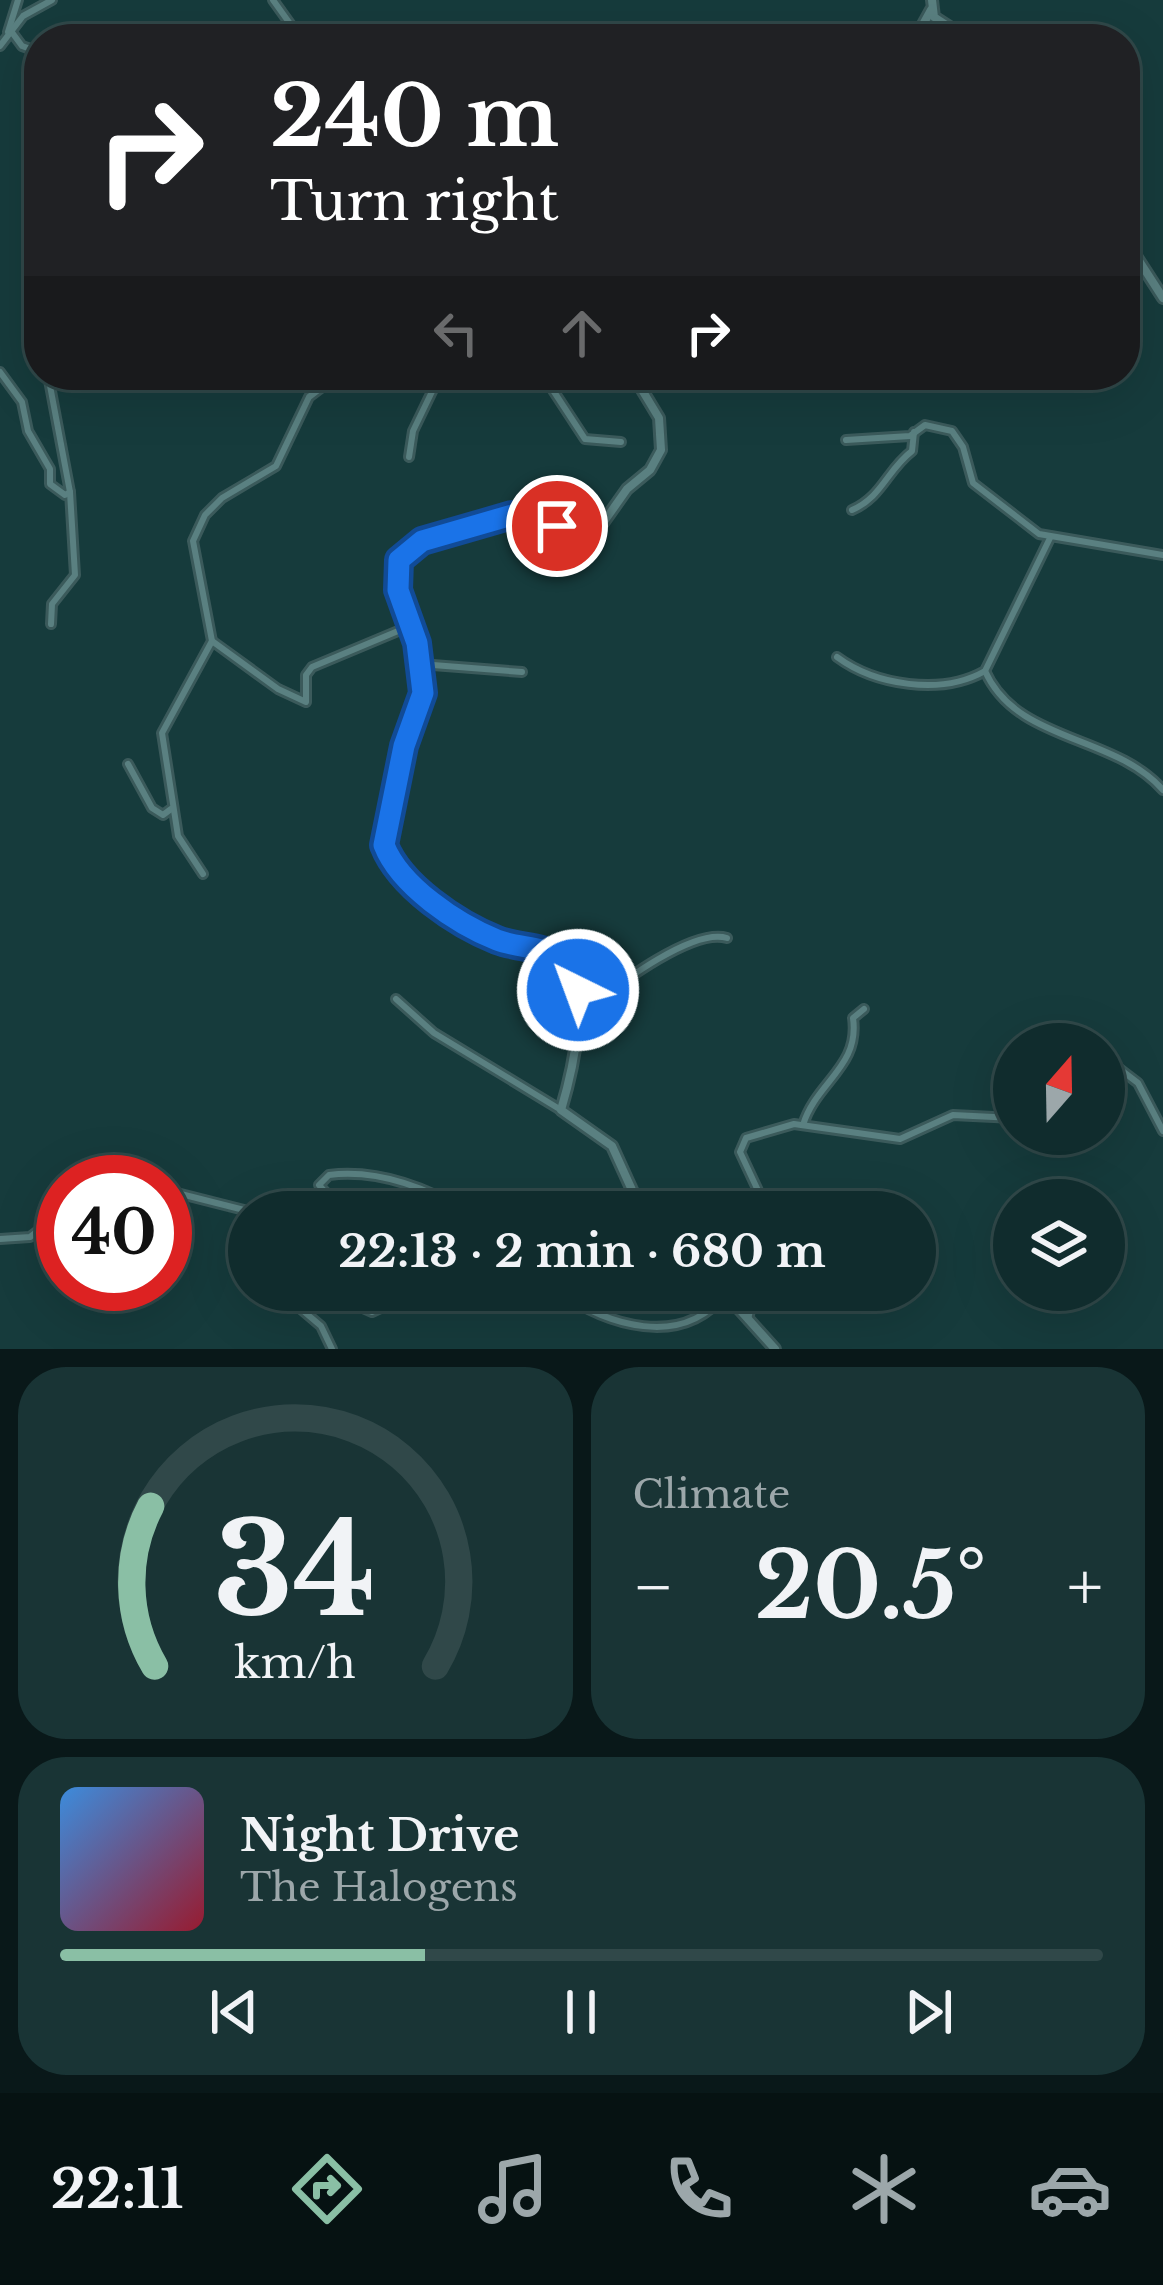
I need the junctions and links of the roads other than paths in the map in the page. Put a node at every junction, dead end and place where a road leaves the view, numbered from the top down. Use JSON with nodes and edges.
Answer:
{"nodes":[{"id":1,"x":17,"y":0,"type":"edge"},
{"id":2,"x":52,"y":0,"type":"edge"},
{"id":3,"x":10,"y":33,"type":"junction"},
{"id":4,"x":0,"y":46,"type":"edge"},
{"id":5,"x":24,"y":47,"type":"edge"},
{"id":6,"x":1140,"y":262,"type":"edge"},
{"id":7,"x":1163,"y":298,"type":"edge"},
{"id":8,"x":0,"y":371,"type":"edge"},
{"id":9,"x":51,"y":390,"type":"edge"},
{"id":10,"x":318,"y":390,"type":"edge"},
{"id":11,"x":432,"y":390,"type":"edge"},
{"id":12,"x":550,"y":390,"type":"edge"},
{"id":13,"x":642,"y":390,"type":"edge"},
{"id":14,"x":914,"y":432,"type":"junction"},
{"id":15,"x":846,"y":440,"type":"dead end"},
{"id":16,"x":621,"y":442,"type":"dead end"},
{"id":17,"x":409,"y":458,"type":"dead end"},
{"id":18,"x":70,"y":492,"type":"junction"},
{"id":19,"x":852,"y":510,"type":"dead end"},
{"id":20,"x":1050,"y":538,"type":"junction"},
{"id":21,"x":1163,"y":555,"type":"edge"},
{"id":22,"x":51,"y":624,"type":"dead end"},
{"id":23,"x":410,"y":626,"type":"junction"},
{"id":24,"x":212,"y":641,"type":"junction"},
{"id":25,"x":837,"y":657,"type":"dead end"},
{"id":26,"x":420,"y":664,"type":"junction"},
{"id":27,"x":522,"y":671,"type":"dead end"},
{"id":28,"x":986,"y":671,"type":"junction"},
{"id":29,"x":128,"y":764,"type":"dead end"},
{"id":30,"x":1163,"y":790,"type":"edge"},
{"id":31,"x":171,"y":809,"type":"junction"},
{"id":32,"x":203,"y":874,"type":"dead end"},
{"id":33,"x":727,"y":938,"type":"dead end"},
{"id":34,"x":396,"y":999,"type":"dead end"},
{"id":35,"x":864,"y":1009,"type":"dead end"},
{"id":36,"x":577,"y":1016,"type":"junction"},
{"id":37,"x":1125,"y":1073,"type":"edge"},
{"id":38,"x":561,"y":1110,"type":"junction"},
{"id":39,"x":993,"y":1117,"type":"edge"},
{"id":40,"x":802,"y":1125,"type":"junction"},
{"id":41,"x":1163,"y":1130,"type":"edge"},
{"id":42,"x":322,"y":1191,"type":"edge"},
{"id":43,"x":431,"y":1191,"type":"edge"},
{"id":44,"x":632,"y":1191,"type":"edge"},
{"id":45,"x":759,"y":1191,"type":"edge"},
{"id":46,"x":192,"y":1197,"type":"edge"},
{"id":47,"x":228,"y":1206,"type":"edge"},
{"id":48,"x":36,"y":1232,"type":"edge"},
{"id":49,"x":0,"y":1239,"type":"edge"},
{"id":50,"x":303,"y":1311,"type":"edge"},
{"id":51,"x":595,"y":1311,"type":"edge"},
{"id":52,"x":708,"y":1311,"type":"edge"},
{"id":53,"x":741,"y":1311,"type":"edge"},
{"id":54,"x":750,"y":1311,"type":"edge"},
{"id":55,"x":748,"y":1319,"type":"junction"},
{"id":56,"x":332,"y":1349,"type":"edge"},
{"id":57,"x":775,"y":1349,"type":"edge"}],
"edges":[{"from":1,"to":3,"type":"street"},
{"from":2,"to":3,"type":"street"},
{"from":3,"to":4,"type":"street"},
{"from":3,"to":5,"type":"street"},
{"from":6,"to":7,"type":"street"},
{"from":8,"to":18,"type":"street"},
{"from":9,"to":18,"type":"street"},
{"from":10,"to":24,"type":"street"},
{"from":11,"to":17,"type":"street"},
{"from":12,"to":16,"type":"street"},
{"from":13,"to":23,"type":"street"},
{"from":14,"to":15,"type":"street"},
{"from":14,"to":19,"type":"street"},
{"from":14,"to":20,"type":"street"},
{"from":18,"to":22,"type":"street"},
{"from":20,"to":21,"type":"street"},
{"from":20,"to":28,"type":"street"},
{"from":23,"to":24,"type":"street"},
{"from":23,"to":26,"type":"street"},
{"from":24,"to":31,"type":"street"},
{"from":25,"to":28,"type":"street"},
{"from":26,"to":27,"type":"street"},
{"from":26,"to":36,"type":"street"},
{"from":28,"to":30,"type":"street"},
{"from":29,"to":31,"type":"street"},
{"from":31,"to":32,"type":"street"},
{"from":33,"to":36,"type":"street"},
{"from":34,"to":38,"type":"street"},
{"from":35,"to":40,"type":"street"},
{"from":36,"to":38,"type":"street"},
{"from":37,"to":41,"type":"street"},
{"from":38,"to":44,"type":"street"},
{"from":39,"to":40,"type":"street"},
{"from":40,"to":45,"type":"street"},
{"from":42,"to":43,"type":"street"},
{"from":46,"to":47,"type":"street"},
{"from":48,"to":49,"type":"street"},
{"from":50,"to":56,"type":"street"},
{"from":51,"to":52,"type":"street"},
{"from":53,"to":55,"type":"street"},
{"from":54,"to":55,"type":"street"},
{"from":55,"to":57,"type":"street"}]}
